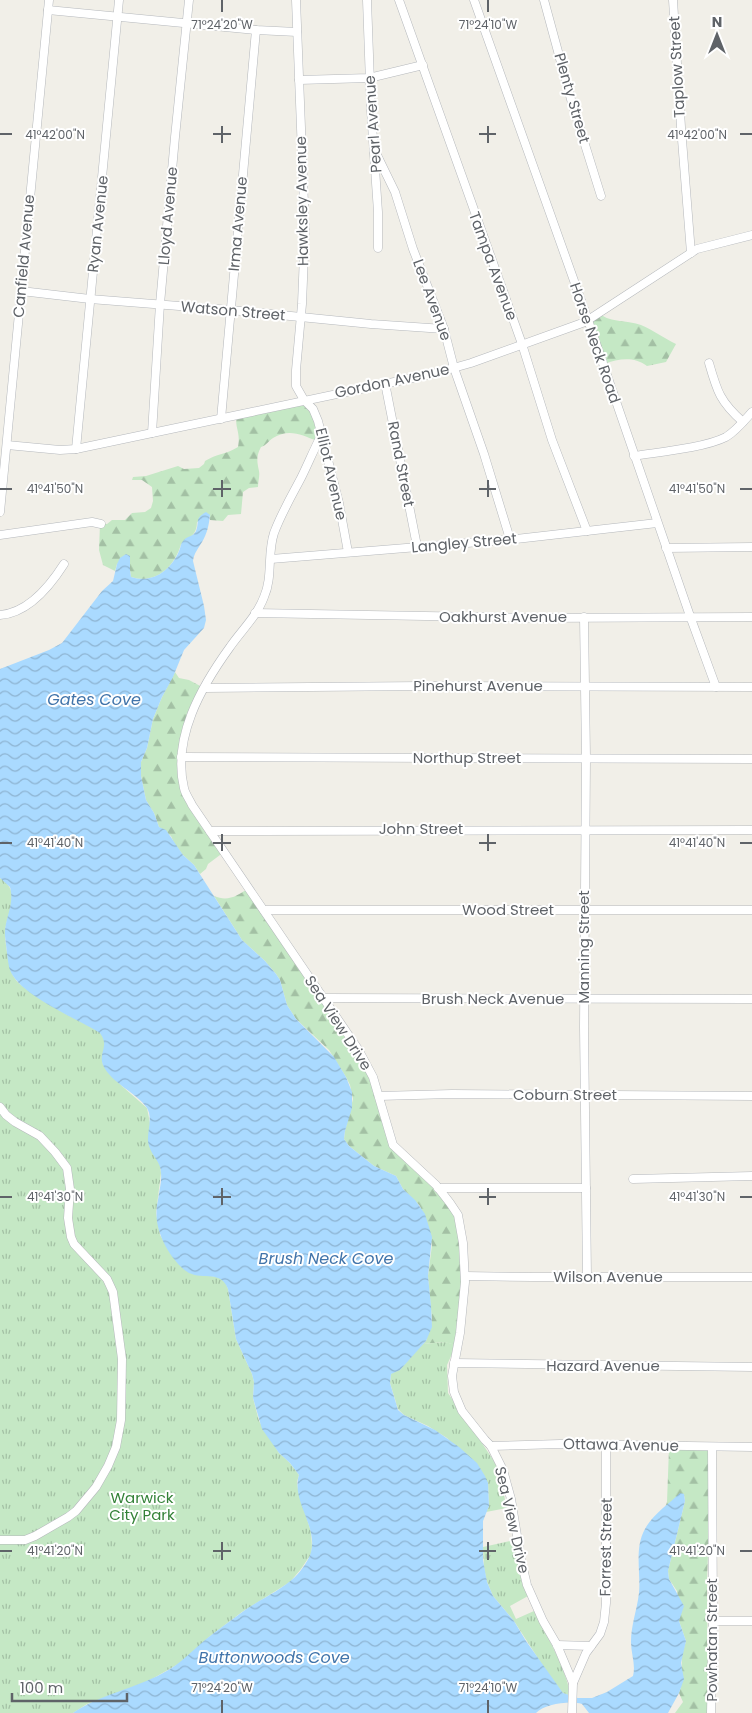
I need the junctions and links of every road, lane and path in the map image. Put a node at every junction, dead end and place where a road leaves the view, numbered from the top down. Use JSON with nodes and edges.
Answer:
{"nodes":[{"id":1,"x":49,"y":0,"type":"edge"},
{"id":2,"x":119,"y":0,"type":"edge"},
{"id":3,"x":189,"y":0,"type":"edge"},
{"id":4,"x":296,"y":0,"type":"edge"},
{"id":5,"x":367,"y":0,"type":"edge"},
{"id":6,"x":399,"y":0,"type":"edge"},
{"id":7,"x":474,"y":0,"type":"edge"},
{"id":8,"x":544,"y":0,"type":"edge"},
{"id":9,"x":673,"y":0,"type":"edge"},
{"id":10,"x":48,"y":10,"type":"junction"},
{"id":11,"x":117,"y":17,"type":"junction"},
{"id":12,"x":188,"y":24,"type":"junction"},
{"id":13,"x":256,"y":30,"type":"junction"},
{"id":14,"x":297,"y":32,"type":"junction"},
{"id":15,"x":422,"y":65,"type":"junction"},
{"id":16,"x":369,"y":78,"type":"junction"},
{"id":17,"x":299,"y":80,"type":"junction"},
{"id":18,"x":374,"y":149,"type":"junction"},
{"id":19,"x":601,"y":196,"type":"dead end"},
{"id":20,"x":752,"y":235,"type":"edge"},
{"id":21,"x":378,"y":248,"type":"dead end"},
{"id":22,"x":691,"y":253,"type":"junction"},
{"id":23,"x":21,"y":291,"type":"junction"},
{"id":24,"x":90,"y":299,"type":"junction"},
{"id":25,"x":160,"y":304,"type":"junction"},
{"id":26,"x":230,"y":310,"type":"junction"},
{"id":27,"x":300,"y":317,"type":"junction"},
{"id":28,"x":588,"y":320,"type":"junction"},
{"id":29,"x":444,"y":329,"type":"junction"},
{"id":30,"x":522,"y":344,"type":"junction"},
{"id":31,"x":709,"y":363,"type":"dead end"},
{"id":32,"x":454,"y":368,"type":"junction"},
{"id":33,"x":385,"y":383,"type":"junction"},
{"id":34,"x":304,"y":400,"type":"junction"},
{"id":35,"x":752,"y":412,"type":"edge"},
{"id":36,"x":221,"y":419,"type":"junction"},
{"id":37,"x":743,"y":422,"type":"junction"},
{"id":38,"x":152,"y":433,"type":"junction"},
{"id":39,"x":322,"y":434,"type":"junction"},
{"id":40,"x":7,"y":445,"type":"junction"},
{"id":41,"x":76,"y":449,"type":"junction"},
{"id":42,"x":634,"y":456,"type":"junction"},
{"id":43,"x":0,"y":512,"type":"edge"},
{"id":44,"x":657,"y":523,"type":"junction"},
{"id":45,"x":101,"y":524,"type":"dead end"},
{"id":46,"x":587,"y":531,"type":"junction"},
{"id":47,"x":0,"y":535,"type":"edge"},
{"id":48,"x":510,"y":539,"type":"junction"},
{"id":49,"x":417,"y":546,"type":"junction"},
{"id":50,"x":752,"y":547,"type":"edge"},
{"id":51,"x":666,"y":548,"type":"junction"},
{"id":52,"x":348,"y":552,"type":"junction"},
{"id":53,"x":271,"y":559,"type":"junction"},
{"id":54,"x":64,"y":564,"type":"dead end"},
{"id":55,"x":0,"y":614,"type":"edge"},
{"id":56,"x":255,"y":614,"type":"junction"},
{"id":57,"x":690,"y":616,"type":"junction"},
{"id":58,"x":584,"y":617,"type":"junction"},
{"id":59,"x":752,"y":617,"type":"edge"},
{"id":60,"x":584,"y":686,"type":"junction"},
{"id":61,"x":716,"y":687,"type":"junction"},
{"id":62,"x":752,"y":687,"type":"edge"},
{"id":63,"x":205,"y":688,"type":"junction"},
{"id":64,"x":181,"y":757,"type":"junction"},
{"id":65,"x":586,"y":758,"type":"junction"},
{"id":66,"x":752,"y":759,"type":"edge"},
{"id":67,"x":585,"y":830,"type":"junction"},
{"id":68,"x":752,"y":830,"type":"edge"},
{"id":69,"x":210,"y":831,"type":"junction"},
{"id":70,"x":264,"y":910,"type":"junction"},
{"id":71,"x":584,"y":910,"type":"junction"},
{"id":72,"x":752,"y":910,"type":"edge"},
{"id":73,"x":324,"y":998,"type":"junction"},
{"id":74,"x":584,"y":999,"type":"junction"},
{"id":75,"x":752,"y":1000,"type":"edge"},
{"id":76,"x":586,"y":1095,"type":"junction"},
{"id":77,"x":379,"y":1096,"type":"junction"},
{"id":78,"x":752,"y":1096,"type":"edge"},
{"id":79,"x":0,"y":1108,"type":"edge"},
{"id":80,"x":752,"y":1176,"type":"edge"},
{"id":81,"x":632,"y":1179,"type":"dead end"},
{"id":82,"x":438,"y":1188,"type":"junction"},
{"id":83,"x":586,"y":1188,"type":"junction"},
{"id":84,"x":465,"y":1276,"type":"junction"},
{"id":85,"x":587,"y":1277,"type":"junction"},
{"id":86,"x":752,"y":1277,"type":"edge"},
{"id":87,"x":454,"y":1363,"type":"junction"},
{"id":88,"x":752,"y":1367,"type":"edge"},
{"id":89,"x":606,"y":1445,"type":"junction"},
{"id":90,"x":491,"y":1446,"type":"junction"},
{"id":91,"x":712,"y":1447,"type":"junction"},
{"id":92,"x":752,"y":1447,"type":"edge"},
{"id":93,"x":0,"y":1540,"type":"edge"},
{"id":94,"x":713,"y":1621,"type":"junction"},
{"id":95,"x":752,"y":1621,"type":"edge"},
{"id":96,"x":557,"y":1644,"type":"junction"},
{"id":97,"x":591,"y":1646,"type":"junction"},
{"id":98,"x":573,"y":1683,"type":"junction"},
{"id":99,"x":572,"y":1711,"type":"edge"},
{"id":100,"x":711,"y":1713,"type":"edge"}],
"edges":[{"from":1,"to":10,"type":"street","name":"Canfield Avenue"},
{"from":2,"to":11,"type":"street","name":"Ryan Avenue"},
{"from":3,"to":12,"type":"street","name":"Lloyd Avenue"},
{"from":4,"to":14,"type":"street","name":"Hawksley Avenue"},
{"from":5,"to":16,"type":"street","name":"Pearl Avenue"},
{"from":6,"to":15,"type":"street","name":"Tampa Avenue"},
{"from":7,"to":28,"type":"street","name":"Horse Neck Road"},
{"from":8,"to":19,"type":"street","name":"Plenty Street"},
{"from":9,"to":22,"type":"street","name":"Taplow Street"},
{"from":10,"to":11,"type":"street"},
{"from":10,"to":23,"type":"street","name":"Canfield Avenue"},
{"from":11,"to":12,"type":"street"},
{"from":11,"to":24,"type":"street","name":"Ryan Avenue"},
{"from":12,"to":13,"type":"street"},
{"from":12,"to":25,"type":"street","name":"Lloyd Avenue"},
{"from":13,"to":14,"type":"street"},
{"from":13,"to":26,"type":"street","name":"Irma Avenue"},
{"from":14,"to":17,"type":"street","name":"Hawksley Avenue"},
{"from":15,"to":16,"type":"street"},
{"from":15,"to":30,"type":"street","name":"Tampa Avenue"},
{"from":16,"to":17,"type":"street"},
{"from":16,"to":18,"type":"street","name":"Pearl Avenue"},
{"from":17,"to":27,"type":"street","name":"Hawksley Avenue"},
{"from":18,"to":21,"type":"street","name":"Pearl Avenue"},
{"from":18,"to":29,"type":"street","name":"Lee Avenue"},
{"from":20,"to":22,"type":"street","name":"Gordon Avenue"},
{"from":22,"to":28,"type":"street","name":"Gordon Avenue"},
{"from":23,"to":24,"type":"street","name":"Watson Street"},
{"from":23,"to":40,"type":"street","name":"Canfield Avenue"},
{"from":24,"to":25,"type":"street","name":"Watson Street"},
{"from":24,"to":41,"type":"street","name":"Ryan Avenue"},
{"from":25,"to":26,"type":"street","name":"Watson Street"},
{"from":25,"to":38,"type":"street","name":"Lloyd Avenue"},
{"from":26,"to":27,"type":"street","name":"Watson Street"},
{"from":26,"to":36,"type":"street","name":"Irma Avenue"},
{"from":27,"to":29,"type":"street","name":"Watson Street"},
{"from":27,"to":34,"type":"street","name":"Hawksley Avenue"},
{"from":28,"to":30,"type":"street","name":"Gordon Avenue"},
{"from":28,"to":42,"type":"street","name":"Horse Neck Road"},
{"from":29,"to":32,"type":"street","name":"Lee Avenue"},
{"from":30,"to":32,"type":"street","name":"Gordon Avenue"},
{"from":30,"to":46,"type":"street","name":"Tampa Avenue"},
{"from":31,"to":37,"type":"street"},
{"from":32,"to":33,"type":"street","name":"Gordon Avenue"},
{"from":32,"to":48,"type":"street","name":"Lee Avenue"},
{"from":33,"to":34,"type":"street","name":"Gordon Avenue"},
{"from":33,"to":49,"type":"street","name":"Rand Street"},
{"from":34,"to":36,"type":"street","name":"Gordon Avenue"},
{"from":34,"to":39,"type":"street","name":"Elliot Avenue"},
{"from":35,"to":37,"type":"street"},
{"from":36,"to":38,"type":"street","name":"Gordon Avenue"},
{"from":37,"to":42,"type":"street"},
{"from":38,"to":41,"type":"street","name":"Gordon Avenue"},
{"from":39,"to":52,"type":"street","name":"Elliot Avenue"},
{"from":39,"to":53,"type":"street","name":"Sea View Drive"},
{"from":40,"to":41,"type":"street","name":"Gordon Avenue"},
{"from":40,"to":43,"type":"street","name":"Canfield Avenue"},
{"from":42,"to":44,"type":"street","name":"Horse Neck Road"},
{"from":44,"to":46,"type":"street","name":"Langley Street"},
{"from":44,"to":51,"type":"street","name":"Horse Neck Road"},
{"from":45,"to":47,"type":"street"},
{"from":46,"to":48,"type":"street","name":"Langley Street"},
{"from":48,"to":49,"type":"street","name":"Langley Street"},
{"from":49,"to":52,"type":"street","name":"Langley Street"},
{"from":50,"to":51,"type":"street"},
{"from":51,"to":57,"type":"street","name":"Horse Neck Road"},
{"from":52,"to":53,"type":"street","name":"Langley Street"},
{"from":53,"to":56,"type":"street","name":"Sea View Drive"},
{"from":54,"to":55,"type":"street"},
{"from":56,"to":58,"type":"street","name":"Oakhurst Avenue"},
{"from":56,"to":63,"type":"street","name":"Sea View Drive"},
{"from":57,"to":58,"type":"street","name":"Oakhurst Avenue"},
{"from":57,"to":59,"type":"street","name":"Oakhurst Avenue"},
{"from":57,"to":61,"type":"street","name":"Horse Neck Road"},
{"from":58,"to":60,"type":"street","name":"Manning Street"},
{"from":60,"to":61,"type":"street","name":"Pinehurst Avenue"},
{"from":60,"to":63,"type":"street","name":"Pinehurst Avenue"},
{"from":60,"to":65,"type":"street","name":"Manning Street"},
{"from":61,"to":62,"type":"street","name":"Pinehurst Avenue"},
{"from":63,"to":64,"type":"street","name":"Sea View Drive"},
{"from":64,"to":65,"type":"street","name":"Northup Street"},
{"from":64,"to":69,"type":"street","name":"Sea View Drive"},
{"from":65,"to":66,"type":"street","name":"Northup Street"},
{"from":65,"to":67,"type":"street","name":"Manning Street"},
{"from":67,"to":68,"type":"street","name":"John Street"},
{"from":67,"to":69,"type":"street","name":"John Street"},
{"from":67,"to":71,"type":"street","name":"Manning Street"},
{"from":69,"to":70,"type":"street","name":"Sea View Drive"},
{"from":70,"to":71,"type":"street","name":"Wood Street"},
{"from":70,"to":73,"type":"street","name":"Sea View Drive"},
{"from":71,"to":72,"type":"street","name":"Wood Street"},
{"from":71,"to":74,"type":"street","name":"Manning Street"},
{"from":73,"to":74,"type":"street","name":"Brush Neck Avenue"},
{"from":73,"to":77,"type":"street","name":"Sea View Drive"},
{"from":74,"to":75,"type":"street","name":"Brush Neck Avenue"},
{"from":74,"to":76,"type":"street","name":"Manning Street"},
{"from":76,"to":77,"type":"street","name":"Coburn Street"},
{"from":76,"to":78,"type":"street","name":"Coburn Street"},
{"from":76,"to":83,"type":"street","name":"Manning Street"},
{"from":77,"to":82,"type":"street","name":"Sea View Drive"},
{"from":79,"to":93,"type":"street"},
{"from":80,"to":81,"type":"street"},
{"from":82,"to":83,"type":"street"},
{"from":82,"to":84,"type":"street","name":"Sea View Drive"},
{"from":83,"to":85,"type":"street","name":"Manning Street"},
{"from":84,"to":85,"type":"street","name":"Wilson Avenue"},
{"from":84,"to":87,"type":"street","name":"Sea View Drive"},
{"from":85,"to":86,"type":"street","name":"Wilson Avenue"},
{"from":87,"to":88,"type":"street","name":"Hazard Avenue"},
{"from":87,"to":90,"type":"street","name":"Sea View Drive"},
{"from":89,"to":90,"type":"street","name":"Ottawa Avenue"},
{"from":89,"to":91,"type":"street","name":"Ottawa Avenue"},
{"from":89,"to":97,"type":"street","name":"Forrest Street"},
{"from":90,"to":96,"type":"street","name":"Sea View Drive"},
{"from":91,"to":92,"type":"street","name":"Ottawa Avenue"},
{"from":91,"to":94,"type":"street","name":"Powhatan Street"},
{"from":94,"to":95,"type":"street"},
{"from":94,"to":100,"type":"street","name":"Powhatan Street"},
{"from":96,"to":97,"type":"street"},
{"from":96,"to":98,"type":"street","name":"Sea View Drive"},
{"from":97,"to":98,"type":"street","name":"Forrest Street"},
{"from":98,"to":99,"type":"street","name":"Sea View Drive"}]}
